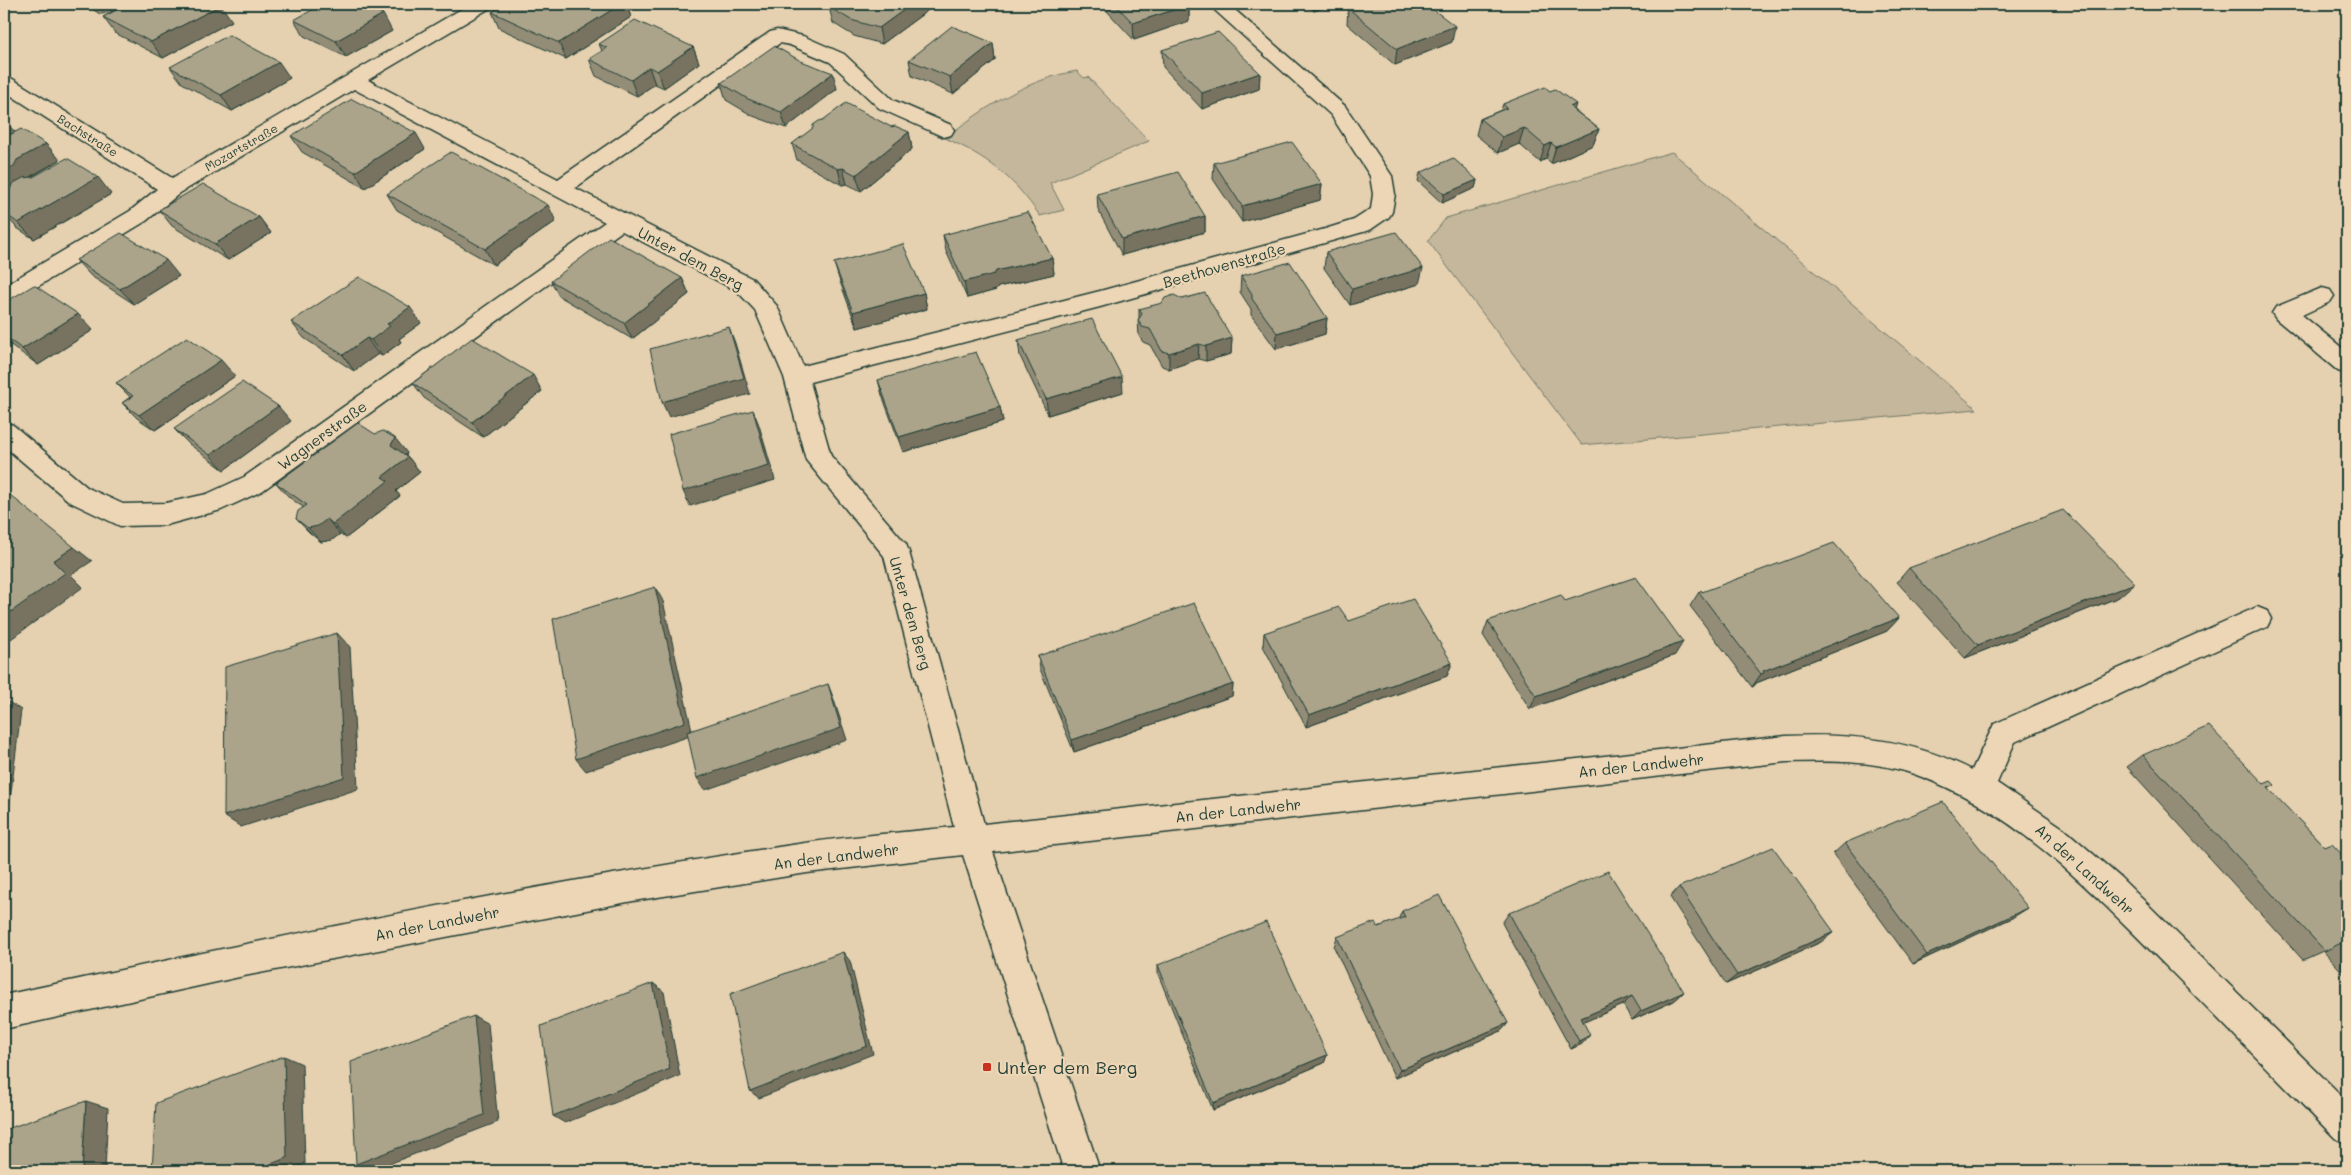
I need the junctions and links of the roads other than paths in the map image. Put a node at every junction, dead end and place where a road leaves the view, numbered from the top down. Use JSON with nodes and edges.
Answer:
{"nodes":[{"id":1,"x":483,"y":4,"type":"edge"},
{"id":2,"x":1217,"y":4,"type":"edge"},
{"id":3,"x":354,"y":81,"type":"junction"},
{"id":4,"x":4,"y":82,"type":"edge"},
{"id":5,"x":944,"y":130,"type":"dead end"},
{"id":6,"x":172,"y":188,"type":"junction"},
{"id":7,"x":559,"y":189,"type":"junction"},
{"id":8,"x":621,"y":221,"type":"junction"},
{"id":9,"x":4,"y":296,"type":"edge"},
{"id":10,"x":2322,"y":296,"type":"dead end"},
{"id":11,"x":2347,"y":365,"type":"edge"},
{"id":12,"x":796,"y":377,"type":"junction"},
{"id":13,"x":4,"y":432,"type":"edge"},
{"id":14,"x":2258,"y":619,"type":"dead end"},
{"id":15,"x":1979,"y":789,"type":"junction"},
{"id":16,"x":973,"y":840,"type":"junction"},
{"id":17,"x":4,"y":1012,"type":"edge"},
{"id":18,"x":2347,"y":1126,"type":"edge"},
{"id":19,"x":1081,"y":1171,"type":"edge"}],
"edges":[{"from":1,"to":3,"type":"street","name":"Mozartstraße"},
{"from":2,"to":12,"type":"street","name":"Beethovenstraße"},
{"from":3,"to":6,"type":"street","name":"Mozartstraße"},
{"from":3,"to":7,"type":"street","name":"Unter dem Berg"},
{"from":4,"to":6,"type":"street","name":"Bachstraße"},
{"from":5,"to":7,"type":"street"},
{"from":6,"to":9,"type":"street","name":"Mozartstraße"},
{"from":7,"to":8,"type":"street","name":"Unter dem Berg"},
{"from":8,"to":12,"type":"street","name":"Unter dem Berg"},
{"from":8,"to":13,"type":"street","name":"Wagnerstraße"},
{"from":10,"to":11,"type":"street"},
{"from":12,"to":16,"type":"street","name":"Unter dem Berg"},
{"from":14,"to":15,"type":"street"},
{"from":15,"to":16,"type":"street","name":"An der Landwehr"},
{"from":15,"to":18,"type":"street","name":"An der Landwehr"},
{"from":16,"to":17,"type":"street","name":"An der Landwehr"},
{"from":16,"to":19,"type":"street","name":"Unter dem Berg"}]}
